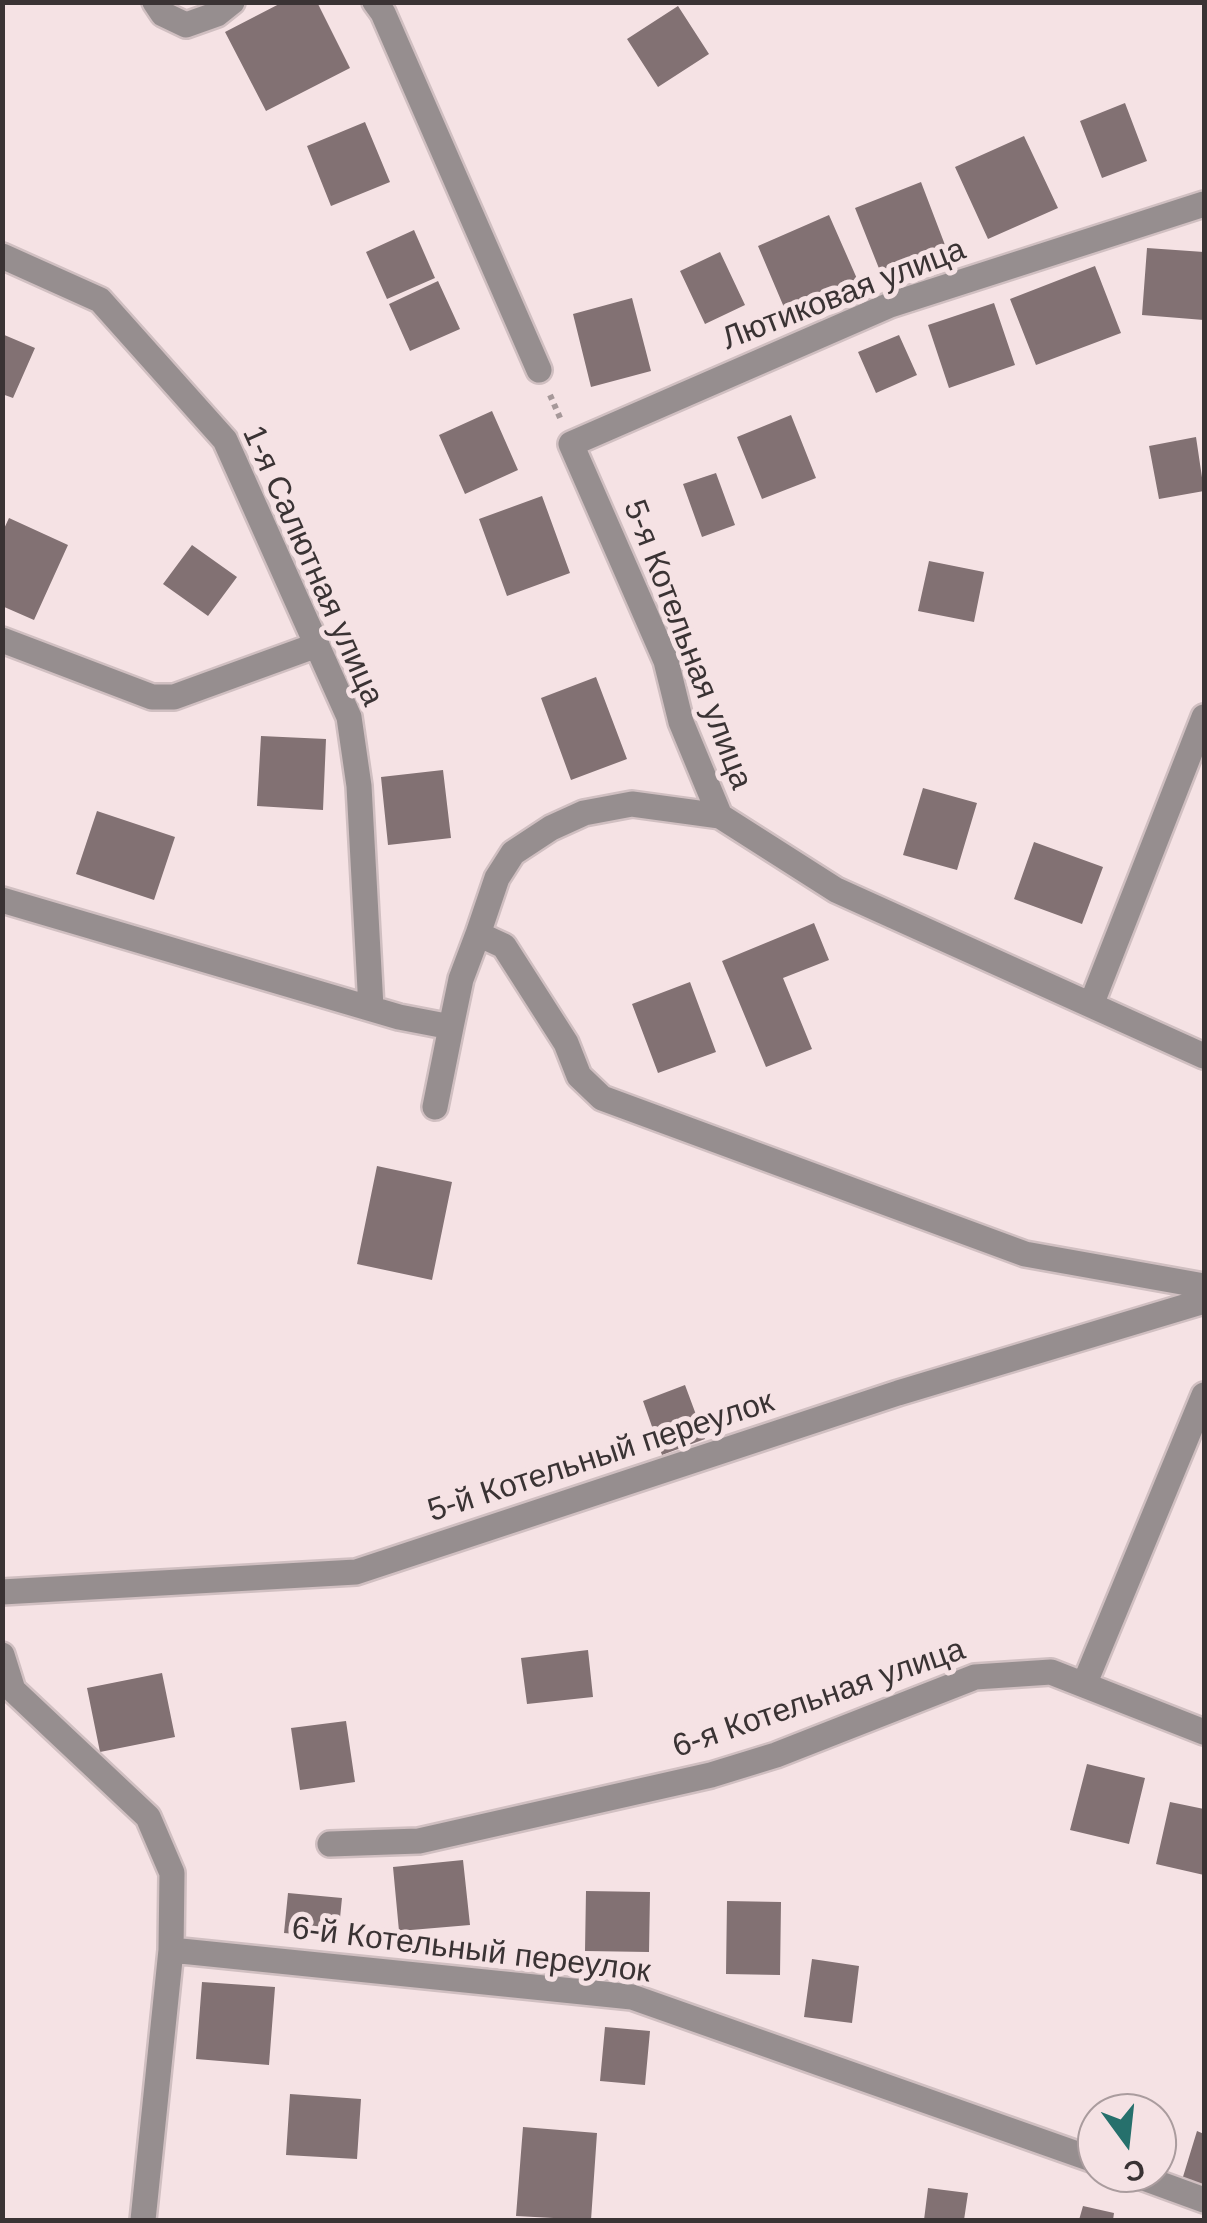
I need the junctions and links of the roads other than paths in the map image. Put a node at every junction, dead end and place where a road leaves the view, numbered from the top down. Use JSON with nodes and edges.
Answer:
{"nodes":[{"id":1,"x":155,"y":2,"type":"edge"},
{"id":2,"x":232,"y":2,"type":"edge"},
{"id":3,"x":374,"y":2,"type":"edge"},
{"id":4,"x":1204,"y":204,"type":"edge"},
{"id":5,"x":2,"y":256,"type":"edge"},
{"id":6,"x":539,"y":370,"type":"road end"},
{"id":7,"x":571,"y":444,"type":"joint"},
{"id":8,"x":2,"y":640,"type":"edge"},
{"id":9,"x":317,"y":645,"type":"junction"},
{"id":10,"x":1204,"y":717,"type":"edge"},
{"id":11,"x":720,"y":816,"type":"junction"},
{"id":12,"x":2,"y":900,"type":"edge"},
{"id":13,"x":478,"y":934,"type":"junction"},
{"id":14,"x":1091,"y":1005,"type":"junction"},
{"id":15,"x":370,"y":1008,"type":"junction"},
{"id":16,"x":451,"y":1026,"type":"junction"},
{"id":17,"x":1204,"y":1056,"type":"edge"},
{"id":18,"x":435,"y":1108,"type":"dead end"},
{"id":19,"x":1204,"y":1286,"type":"edge"},
{"id":20,"x":1204,"y":1301,"type":"edge"},
{"id":21,"x":1204,"y":1395,"type":"edge"},
{"id":22,"x":2,"y":1592,"type":"edge"},
{"id":23,"x":2,"y":1655,"type":"edge"},
{"id":24,"x":1084,"y":1684,"type":"junction"},
{"id":25,"x":1204,"y":1732,"type":"edge"},
{"id":26,"x":330,"y":1844,"type":"dead end"},
{"id":27,"x":171,"y":1950,"type":"junction"},
{"id":28,"x":1077,"y":2154,"type":"edge"},
{"id":29,"x":1177,"y":2190,"type":"edge"},
{"id":30,"x":1204,"y":2200,"type":"edge"},
{"id":31,"x":143,"y":2220,"type":"edge"}],
"edges":[{"from":1,"to":2,"type":"street"},
{"from":3,"to":6,"type":"street"},
{"from":4,"to":7,"type":"street","name":"Лютиковая улица"},
{"from":5,"to":9,"type":"street","name":"1-я Салютная улица"},
{"from":7,"to":11,"type":"street","name":"5-я Котельная улица"},
{"from":8,"to":9,"type":"street"},
{"from":9,"to":15,"type":"street","name":"1-я Салютная улица"},
{"from":10,"to":14,"type":"street"},
{"from":11,"to":13,"type":"street"},
{"from":11,"to":14,"type":"street","name":"5-я Котельная улица"},
{"from":12,"to":15,"type":"street"},
{"from":13,"to":16,"type":"street"},
{"from":13,"to":19,"type":"street"},
{"from":14,"to":17,"type":"street","name":"5-я Котельная улица"},
{"from":15,"to":16,"type":"street"},
{"from":16,"to":18,"type":"street"},
{"from":20,"to":22,"type":"street","name":"5-й Котельный переулок"},
{"from":21,"to":24,"type":"street"},
{"from":23,"to":27,"type":"street"},
{"from":24,"to":25,"type":"street","name":"6-я Котельная улица"},
{"from":24,"to":26,"type":"street","name":"6-я Котельная улица"},
{"from":27,"to":28,"type":"street","name":"6-й Котельный переулок"},
{"from":27,"to":31,"type":"street"},
{"from":29,"to":30,"type":"street"}]}
